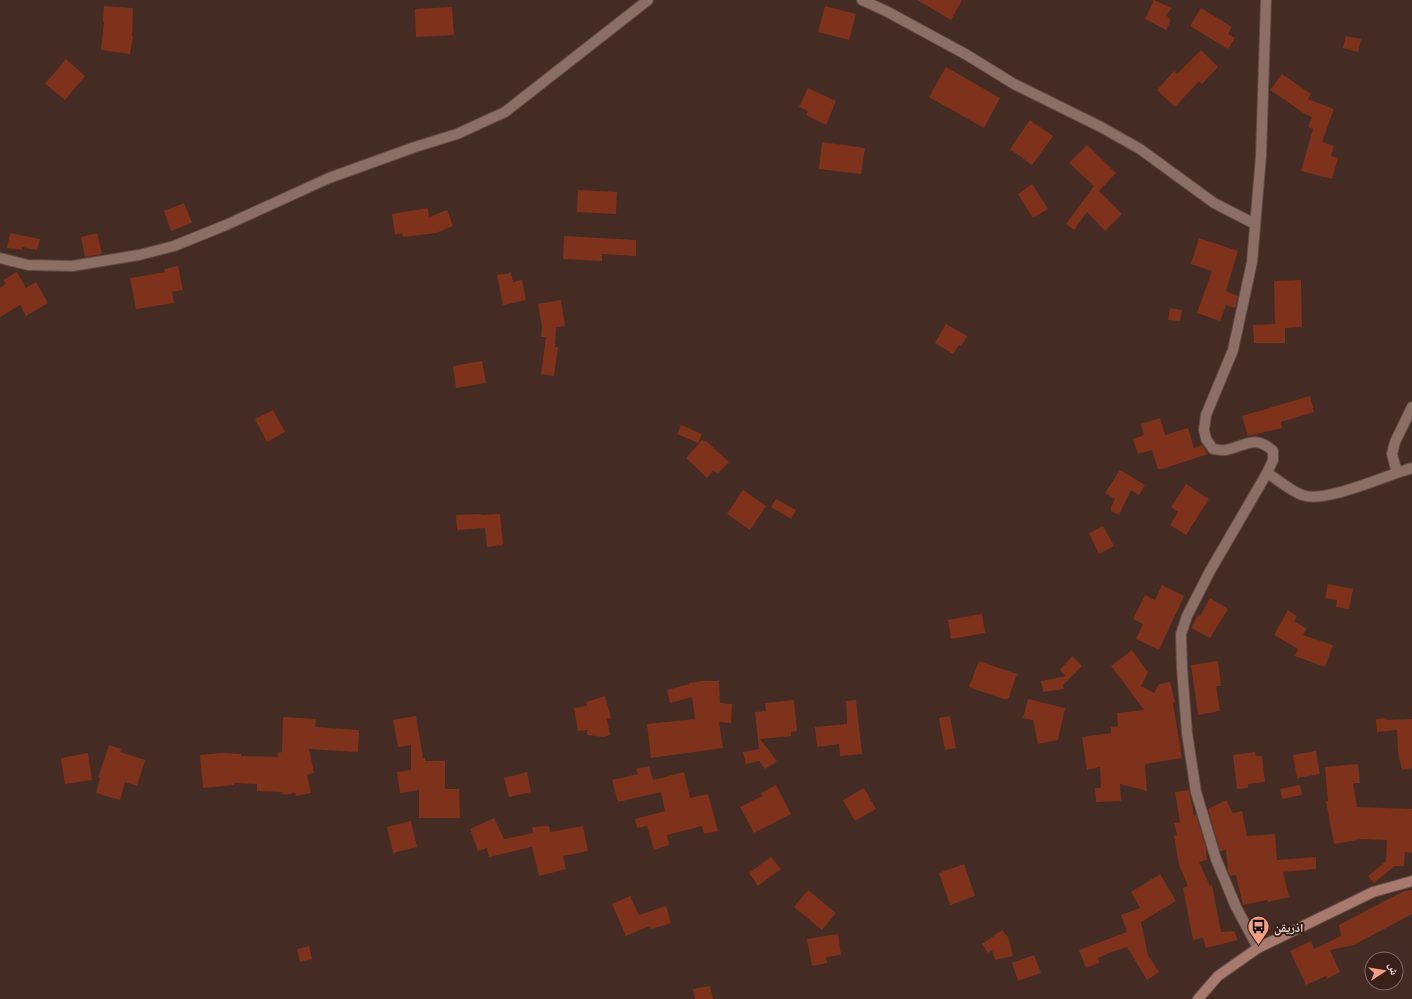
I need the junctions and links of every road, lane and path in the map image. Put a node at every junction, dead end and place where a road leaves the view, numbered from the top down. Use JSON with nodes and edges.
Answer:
{"nodes":[{"id":1,"x":648,"y":0,"type":"edge"},
{"id":2,"x":862,"y":0,"type":"edge"},
{"id":3,"x":1266,"y":0,"type":"edge"},
{"id":4,"x":1255,"y":224,"type":"junction"},
{"id":5,"x":0,"y":258,"type":"edge"},
{"id":6,"x":1412,"y":407,"type":"edge"},
{"id":7,"x":1412,"y":468,"type":"edge"},
{"id":8,"x":1397,"y":472,"type":"junction"},
{"id":9,"x":1268,"y":473,"type":"junction"},
{"id":10,"x":1412,"y":881,"type":"edge"},
{"id":11,"x":1258,"y":948,"type":"junction"},
{"id":12,"x":1198,"y":999,"type":"edge"}],
"edges":[{"from":1,"to":5,"type":"street"},
{"from":2,"to":4,"type":"street"},
{"from":3,"to":4,"type":"street"},
{"from":4,"to":9,"type":"street"},
{"from":6,"to":8,"type":"street"},
{"from":7,"to":8,"type":"street"},
{"from":8,"to":9,"type":"street"},
{"from":9,"to":11,"type":"street"},
{"from":10,"to":11,"type":"main road"},
{"from":11,"to":12,"type":"main road"}]}
